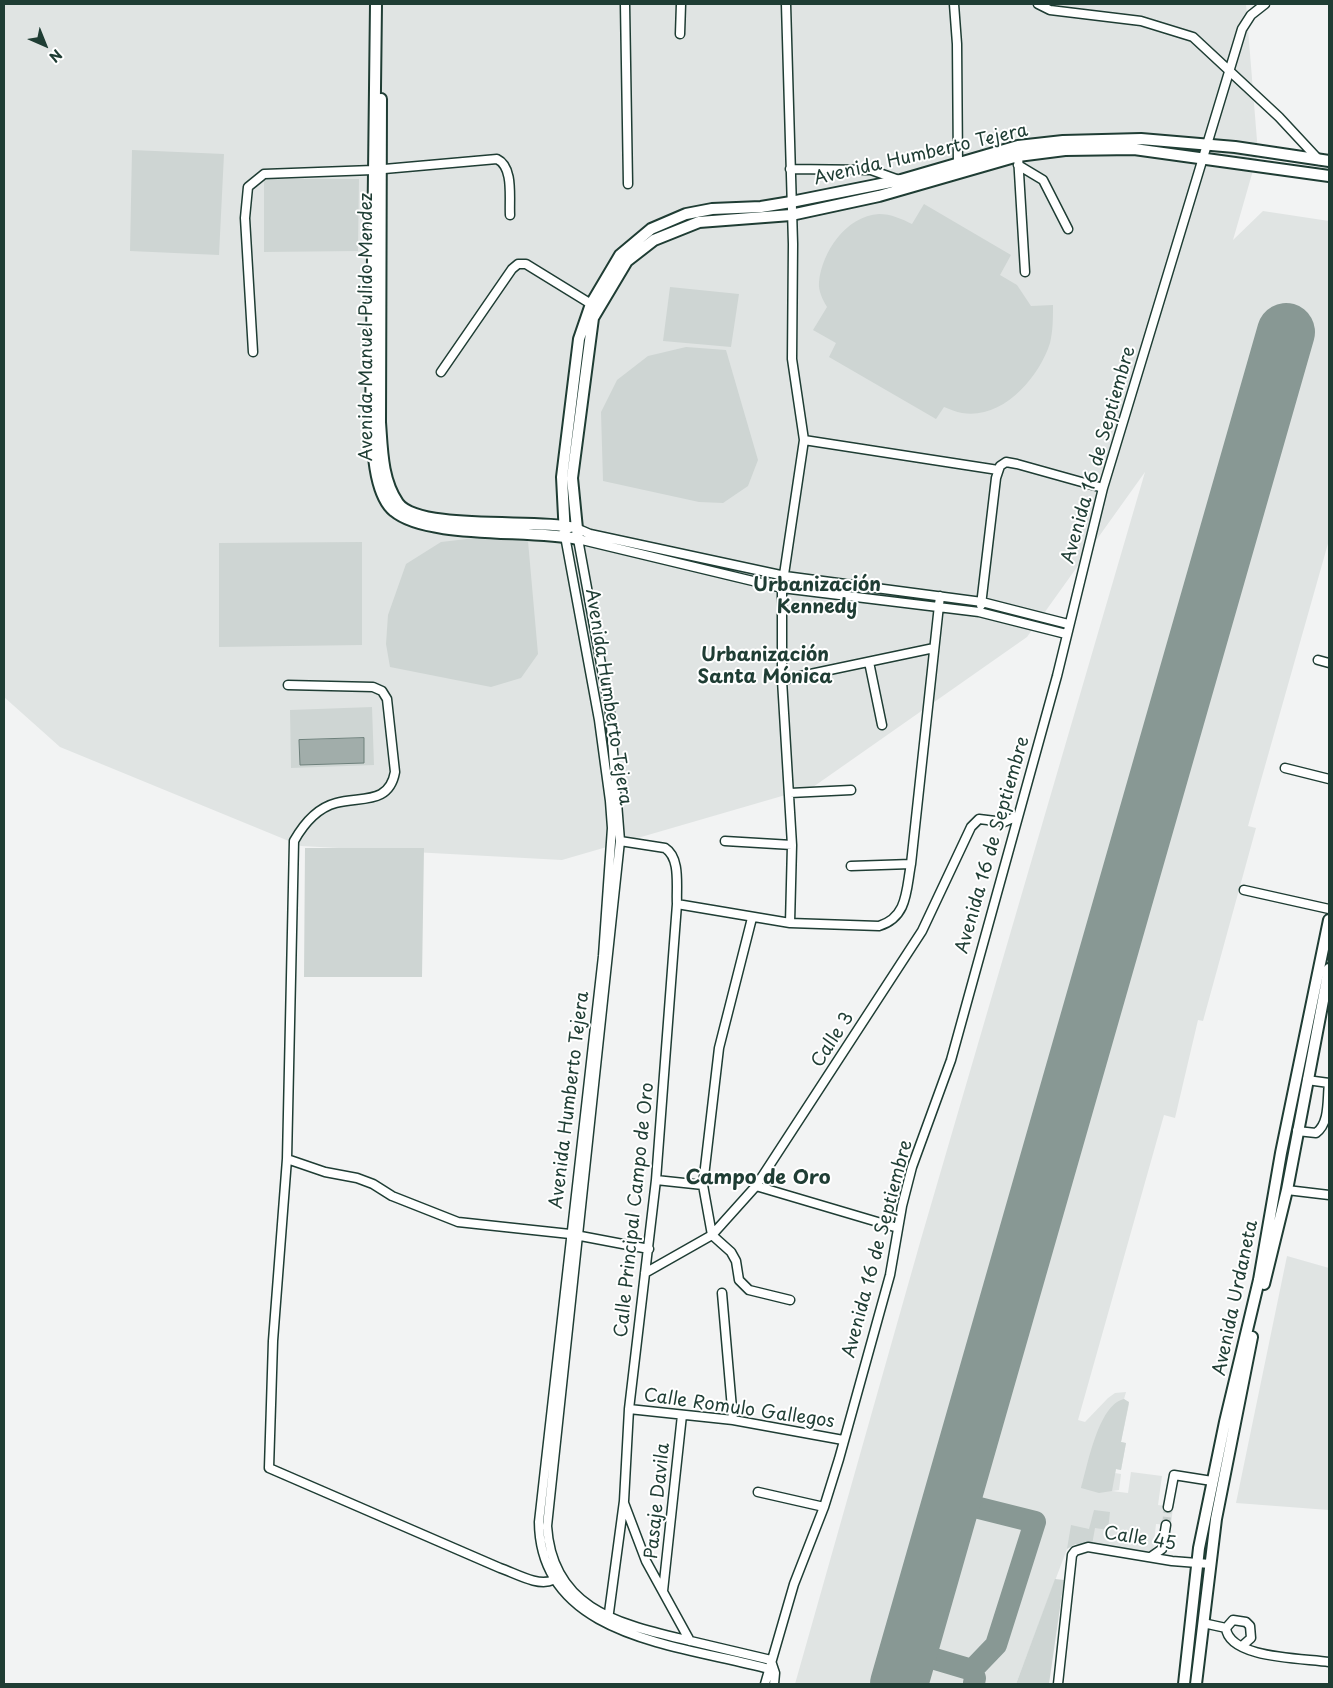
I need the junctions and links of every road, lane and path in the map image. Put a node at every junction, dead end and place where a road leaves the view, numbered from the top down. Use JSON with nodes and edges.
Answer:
{"nodes":[{"id":1,"x":376,"y":4,"type":"edge"},
{"id":2,"x":382,"y":4,"type":"edge"},
{"id":3,"x":625,"y":4,"type":"edge"},
{"id":4,"x":681,"y":4,"type":"edge"},
{"id":5,"x":786,"y":4,"type":"edge"},
{"id":6,"x":954,"y":4,"type":"edge"},
{"id":7,"x":1038,"y":4,"type":"edge"},
{"id":8,"x":1265,"y":4,"type":"edge"},
{"id":9,"x":680,"y":34,"type":"dead end"},
{"id":10,"x":1228,"y":71,"type":"junction"},
{"id":11,"x":1208,"y":146,"type":"junction"},
{"id":12,"x":1204,"y":158,"type":"junction"},
{"id":13,"x":1018,"y":160,"type":"junction"},
{"id":14,"x":1324,"y":160,"type":"edge"},
{"id":15,"x":958,"y":167,"type":"junction"},
{"id":16,"x":378,"y":168,"type":"junction"},
{"id":17,"x":790,"y":169,"type":"junction"},
{"id":18,"x":1329,"y":176,"type":"edge"},
{"id":19,"x":900,"y":180,"type":"junction"},
{"id":20,"x":628,"y":184,"type":"dead end"},
{"id":21,"x":791,"y":202,"type":"junction"},
{"id":22,"x":510,"y":215,"type":"dead end"},
{"id":23,"x":791,"y":215,"type":"junction"},
{"id":24,"x":1068,"y":229,"type":"dead end"},
{"id":25,"x":1026,"y":272,"type":"dead end"},
{"id":26,"x":591,"y":304,"type":"junction"},
{"id":27,"x":253,"y":352,"type":"dead end"},
{"id":28,"x":441,"y":372,"type":"dead end"},
{"id":29,"x":804,"y":440,"type":"junction"},
{"id":30,"x":998,"y":470,"type":"junction"},
{"id":31,"x":1103,"y":488,"type":"junction"},
{"id":32,"x":564,"y":525,"type":"junction"},
{"id":33,"x":576,"y":528,"type":"junction"},
{"id":34,"x":565,"y":536,"type":"junction"},
{"id":35,"x":578,"y":539,"type":"junction"},
{"id":36,"x":785,"y":576,"type":"junction"},
{"id":37,"x":782,"y":588,"type":"junction"},
{"id":38,"x":940,"y":596,"type":"junction"},
{"id":39,"x":982,"y":602,"type":"junction"},
{"id":40,"x":939,"y":606,"type":"junction"},
{"id":41,"x":979,"y":612,"type":"junction"},
{"id":42,"x":1068,"y":624,"type":"junction"},
{"id":43,"x":1066,"y":634,"type":"junction"},
{"id":44,"x":934,"y":648,"type":"junction"},
{"id":45,"x":1318,"y":660,"type":"dead end"},
{"id":46,"x":869,"y":662,"type":"junction"},
{"id":47,"x":1329,"y":663,"type":"edge"},
{"id":48,"x":782,"y":680,"type":"junction"},
{"id":49,"x":288,"y":685,"type":"dead end"},
{"id":50,"x":882,"y":725,"type":"dead end"},
{"id":51,"x":1286,"y":768,"type":"dead end"},
{"id":52,"x":1329,"y":779,"type":"edge"},
{"id":53,"x":851,"y":790,"type":"dead end"},
{"id":54,"x":790,"y":794,"type":"junction"},
{"id":55,"x":1018,"y":816,"type":"junction"},
{"id":56,"x":620,"y":841,"type":"junction"},
{"id":57,"x":726,"y":841,"type":"dead end"},
{"id":58,"x":792,"y":845,"type":"junction"},
{"id":59,"x":911,"y":864,"type":"junction"},
{"id":60,"x":851,"y":866,"type":"dead end"},
{"id":61,"x":1244,"y":890,"type":"dead end"},
{"id":62,"x":677,"y":904,"type":"junction"},
{"id":63,"x":1329,"y":909,"type":"edge"},
{"id":64,"x":752,"y":918,"type":"junction"},
{"id":65,"x":1329,"y":920,"type":"edge"},
{"id":66,"x":790,"y":923,"type":"junction"},
{"id":67,"x":1329,"y":969,"type":"edge"},
{"id":68,"x":1324,"y":1013,"type":"edge"},
{"id":69,"x":1307,"y":1080,"type":"junction"},
{"id":70,"x":1329,"y":1083,"type":"edge"},
{"id":71,"x":1297,"y":1131,"type":"junction"},
{"id":72,"x":287,"y":1159,"type":"junction"},
{"id":73,"x":656,"y":1180,"type":"junction"},
{"id":74,"x":703,"y":1185,"type":"junction"},
{"id":75,"x":756,"y":1186,"type":"junction"},
{"id":76,"x":1287,"y":1190,"type":"junction"},
{"id":77,"x":1329,"y":1195,"type":"edge"},
{"id":78,"x":898,"y":1228,"type":"junction"},
{"id":79,"x":570,"y":1234,"type":"junction"},
{"id":80,"x":712,"y":1235,"type":"junction"},
{"id":81,"x":579,"y":1236,"type":"junction"},
{"id":82,"x":649,"y":1248,"type":"junction"},
{"id":83,"x":645,"y":1273,"type":"junction"},
{"id":84,"x":722,"y":1293,"type":"dead end"},
{"id":85,"x":790,"y":1300,"type":"dead end"},
{"id":86,"x":629,"y":1409,"type":"junction"},
{"id":87,"x":682,"y":1415,"type":"junction"},
{"id":88,"x":732,"y":1420,"type":"junction"},
{"id":89,"x":844,"y":1440,"type":"junction"},
{"id":90,"x":1212,"y":1481,"type":"junction"},
{"id":91,"x":758,"y":1492,"type":"dead end"},
{"id":92,"x":624,"y":1501,"type":"junction"},
{"id":93,"x":824,"y":1507,"type":"junction"},
{"id":94,"x":1168,"y":1507,"type":"tunnel mouth"},
{"id":95,"x":1166,"y":1525,"type":"tunnel mouth"},
{"id":96,"x":1152,"y":1556,"type":"junction"},
{"id":97,"x":1197,"y":1562,"type":"junction"},
{"id":98,"x":1210,"y":1564,"type":"junction"},
{"id":99,"x":553,"y":1580,"type":"junction"},
{"id":100,"x":663,"y":1591,"type":"junction"},
{"id":101,"x":608,"y":1620,"type":"junction"},
{"id":102,"x":1203,"y":1622,"type":"junction"},
{"id":103,"x":1226,"y":1628,"type":"junction"},
{"id":104,"x":690,"y":1641,"type":"junction"},
{"id":105,"x":1242,"y":1646,"type":"junction"},
{"id":106,"x":771,"y":1660,"type":"junction"},
{"id":107,"x":1329,"y":1662,"type":"edge"},
{"id":108,"x":768,"y":1669,"type":"junction"},
{"id":109,"x":764,"y":1684,"type":"edge"},
{"id":110,"x":774,"y":1684,"type":"edge"},
{"id":111,"x":1058,"y":1684,"type":"edge"},
{"id":112,"x":1184,"y":1684,"type":"edge"},
{"id":113,"x":1196,"y":1684,"type":"edge"}],
"edges":[{"from":1,"to":16,"type":"street"},
{"from":2,"to":16,"type":"street","name":"Avenida Manuel Pulido Mendez"},
{"from":3,"to":20,"type":"street"},
{"from":4,"to":9,"type":"street"},
{"from":5,"to":17,"type":"street"},
{"from":6,"to":15,"type":"street"},
{"from":7,"to":10,"type":"street"},
{"from":8,"to":10,"type":"street","name":"Avenida 16 de Septiembre"},
{"from":10,"to":11,"type":"street","name":"Avenida 16 de Septiembre"},
{"from":10,"to":14,"type":"street"},
{"from":11,"to":12,"type":"street","name":"Avenida 16 de Septiembre"},
{"from":11,"to":14,"type":"street"},
{"from":11,"to":15,"type":"street","name":"Avenida Humberto Tejera"},
{"from":12,"to":13,"type":"street","name":"Avenida Humberto Tejera"},
{"from":12,"to":18,"type":"street"},
{"from":12,"to":31,"type":"street","name":"Avenida 16 de Septiembre"},
{"from":13,"to":15,"type":"street","name":"Avenida Humberto Tejera"},
{"from":13,"to":24,"type":"street"},
{"from":13,"to":25,"type":"street"},
{"from":15,"to":19,"type":"street","name":"Avenida Humberto Tejera"},
{"from":15,"to":23,"type":"street","name":"Avenida Humberto Tejera"},
{"from":16,"to":22,"type":"street"},
{"from":16,"to":27,"type":"street"},
{"from":16,"to":32,"type":"street","name":"Avenida Manuel Pulido Mendez"},
{"from":16,"to":34,"type":"street"},
{"from":17,"to":19,"type":"street"},
{"from":17,"to":21,"type":"street"},
{"from":19,"to":21,"type":"street","name":"Avenida Humberto Tejera"},
{"from":21,"to":23,"type":"street"},
{"from":21,"to":26,"type":"street","name":"Avenida Humberto Tejera"},
{"from":23,"to":29,"type":"street"},
{"from":23,"to":33,"type":"street","name":"Avenida Humberto Tejera"},
{"from":26,"to":28,"type":"street"},
{"from":26,"to":32,"type":"street","name":"Avenida Humberto Tejera"},
{"from":29,"to":30,"type":"street"},
{"from":29,"to":36,"type":"street"},
{"from":30,"to":31,"type":"street"},
{"from":30,"to":39,"type":"street"},
{"from":31,"to":42,"type":"street","name":"Avenida 16 de Septiembre"},
{"from":32,"to":33,"type":"street","name":"Avenida Manuel Pulido Mendez"},
{"from":32,"to":34,"type":"street","name":"Avenida Humberto Tejera"},
{"from":33,"to":35,"type":"street","name":"Avenida Humberto Tejera"},
{"from":33,"to":36,"type":"street","name":"Avenida Manuel Pulido Mendez"},
{"from":34,"to":35,"type":"street"},
{"from":34,"to":79,"type":"street","name":"Avenida Humberto Tejera"},
{"from":35,"to":37,"type":"street"},
{"from":35,"to":56,"type":"street","name":"Avenida Humberto Tejera"},
{"from":36,"to":37,"type":"street"},
{"from":36,"to":38,"type":"street","name":"Avenida Manuel Pulido Mendez"},
{"from":37,"to":40,"type":"street"},
{"from":37,"to":48,"type":"street"},
{"from":38,"to":39,"type":"street","name":"Avenida Manuel Pulido Mendez"},
{"from":38,"to":40,"type":"street"},
{"from":39,"to":41,"type":"street"},
{"from":39,"to":42,"type":"street","name":"Avenida Manuel Pulido Mendez"},
{"from":40,"to":41,"type":"street"},
{"from":40,"to":44,"type":"street"},
{"from":41,"to":43,"type":"street"},
{"from":42,"to":43,"type":"street","name":"Avenida 16 de Septiembre"},
{"from":43,"to":55,"type":"street","name":"Avenida 16 de Septiembre"},
{"from":44,"to":46,"type":"street"},
{"from":44,"to":59,"type":"street"},
{"from":45,"to":47,"type":"street"},
{"from":46,"to":48,"type":"street"},
{"from":46,"to":50,"type":"street"},
{"from":48,"to":54,"type":"street"},
{"from":49,"to":72,"type":"street"},
{"from":51,"to":52,"type":"street"},
{"from":53,"to":54,"type":"street"},
{"from":54,"to":58,"type":"street"},
{"from":55,"to":75,"type":"street","name":"Calle 3"},
{"from":55,"to":78,"type":"street","name":"Avenida 16 de Septiembre"},
{"from":56,"to":62,"type":"street","name":"Calle Principal Campo de Oro"},
{"from":56,"to":81,"type":"street","name":"Avenida Humberto Tejera"},
{"from":57,"to":58,"type":"street"},
{"from":58,"to":66,"type":"street"},
{"from":59,"to":60,"type":"street"},
{"from":59,"to":66,"type":"street"},
{"from":61,"to":63,"type":"street"},
{"from":62,"to":64,"type":"street"},
{"from":62,"to":73,"type":"street","name":"Calle Principal Campo de Oro"},
{"from":64,"to":66,"type":"street"},
{"from":64,"to":74,"type":"street"},
{"from":65,"to":90,"type":"street","name":"Avenida Urdaneta"},
{"from":67,"to":68,"type":"street","name":"Avenida Urdaneta"},
{"from":68,"to":69,"type":"street","name":"Avenida Urdaneta"},
{"from":69,"to":70,"type":"street"},
{"from":69,"to":71,"type":"street","name":"Avenida Urdaneta"},
{"from":70,"to":71,"type":"street"},
{"from":71,"to":76,"type":"street","name":"Avenida Urdaneta"},
{"from":72,"to":79,"type":"street"},
{"from":72,"to":99,"type":"street"},
{"from":73,"to":74,"type":"street"},
{"from":73,"to":82,"type":"street","name":"Calle Principal Campo de Oro"},
{"from":74,"to":80,"type":"street"},
{"from":75,"to":78,"type":"street"},
{"from":75,"to":80,"type":"street","name":"Calle 3"},
{"from":76,"to":77,"type":"street"},
{"from":76,"to":98,"type":"street","name":"Avenida Urdaneta"},
{"from":78,"to":89,"type":"street","name":"Avenida 16 de Septiembre"},
{"from":79,"to":81,"type":"street"},
{"from":79,"to":99,"type":"street","name":"Avenida Humberto Tejera"},
{"from":80,"to":83,"type":"street","name":"Calle 3"},
{"from":80,"to":85,"type":"street"},
{"from":81,"to":82,"type":"street"},
{"from":81,"to":101,"type":"street","name":"Avenida Humberto Tejera"},
{"from":82,"to":83,"type":"street","name":"Calle Principal Campo de Oro"},
{"from":83,"to":86,"type":"street","name":"Calle Principal Campo de Oro"},
{"from":84,"to":88,"type":"street"},
{"from":86,"to":87,"type":"street","name":"Calle Romulo Gallegos"},
{"from":86,"to":92,"type":"street","name":"Calle Principal Campo de Oro"},
{"from":87,"to":88,"type":"street","name":"Calle Romulo Gallegos"},
{"from":87,"to":100,"type":"street","name":"Pasaje Davila"},
{"from":88,"to":89,"type":"street","name":"Calle Romulo Gallegos"},
{"from":89,"to":93,"type":"street","name":"Avenida 16 de Septiembre"},
{"from":90,"to":94,"type":"street"},
{"from":90,"to":97,"type":"street","name":"Avenida Urdaneta"},
{"from":91,"to":93,"type":"street"},
{"from":92,"to":100,"type":"street"},
{"from":92,"to":101,"type":"street","name":"Calle Principal Campo de Oro"},
{"from":93,"to":106,"type":"street","name":"Avenida 16 de Septiembre"},
{"from":95,"to":96,"type":"street"},
{"from":96,"to":97,"type":"street","name":"Calle 45"},
{"from":96,"to":111,"type":"street","name":"Calle 45"},
{"from":97,"to":98,"type":"street","name":"Calle 45"},
{"from":97,"to":112,"type":"street","name":"Avenida Urdaneta"},
{"from":98,"to":102,"type":"street","name":"Avenida Urdaneta"},
{"from":99,"to":101,"type":"street","name":"Avenida Humberto Tejera"},
{"from":100,"to":104,"type":"street"},
{"from":101,"to":104,"type":"street","name":"Avenida Humberto Tejera"},
{"from":101,"to":108,"type":"street","name":"Avenida Humberto Tejera"},
{"from":102,"to":103,"type":"street"},
{"from":102,"to":113,"type":"street","name":"Avenida Urdaneta"},
{"from":103,"to":105,"type":"street"},
{"from":103,"to":105,"type":"street"},
{"from":104,"to":106,"type":"street","name":"Avenida Humberto Tejera"},
{"from":105,"to":107,"type":"street"},
{"from":106,"to":108,"type":"street","name":"Avenida 16 de Septiembre"},
{"from":106,"to":110,"type":"street","name":"Avenida 16 de Septiembre"},
{"from":108,"to":109,"type":"street","name":"Avenida 16 de Septiembre"}]}
